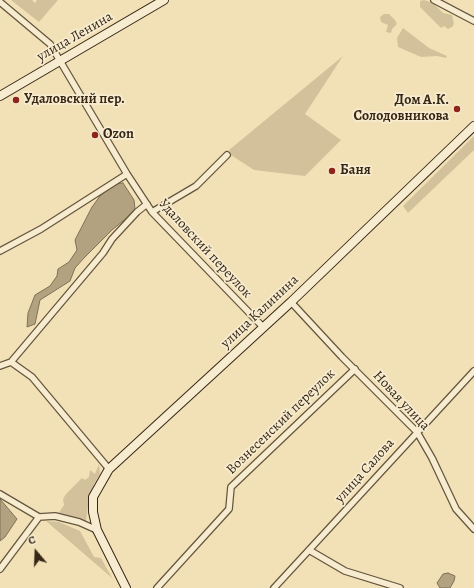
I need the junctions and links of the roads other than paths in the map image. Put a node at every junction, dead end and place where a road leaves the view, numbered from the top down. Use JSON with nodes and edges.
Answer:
{"nodes":[{"id":1,"x":164,"y":0,"type":"edge"},
{"id":2,"x":434,"y":0,"type":"edge"},
{"id":3,"x":0,"y":2,"type":"edge"},
{"id":4,"x":474,"y":21,"type":"edge"},
{"id":5,"x":60,"y":60,"type":"junction"},
{"id":6,"x":0,"y":96,"type":"edge"},
{"id":7,"x":474,"y":126,"type":"edge"},
{"id":8,"x":227,"y":155,"type":"dead end"},
{"id":9,"x":127,"y":174,"type":"junction"},
{"id":10,"x":147,"y":204,"type":"junction"},
{"id":11,"x":152,"y":212,"type":"junction"},
{"id":12,"x":0,"y":251,"type":"edge"},
{"id":13,"x":291,"y":302,"type":"junction"},
{"id":14,"x":262,"y":328,"type":"junction"},
{"id":15,"x":11,"y":362,"type":"junction"},
{"id":16,"x":0,"y":366,"type":"edge"},
{"id":17,"x":355,"y":369,"type":"junction"},
{"id":18,"x":474,"y":371,"type":"edge"},
{"id":19,"x":417,"y":432,"type":"junction"},
{"id":20,"x":109,"y":469,"type":"junction"},
{"id":21,"x":0,"y":494,"type":"edge"},
{"id":22,"x":39,"y":517,"type":"junction"},
{"id":23,"x":474,"y":529,"type":"edge"},
{"id":24,"x":97,"y":530,"type":"junction"},
{"id":25,"x":309,"y":550,"type":"junction"},
{"id":26,"x":0,"y":569,"type":"edge"},
{"id":27,"x":126,"y":588,"type":"edge"},
{"id":28,"x":157,"y":588,"type":"edge"},
{"id":29,"x":274,"y":588,"type":"edge"},
{"id":30,"x":400,"y":588,"type":"edge"}],
"edges":[{"from":1,"to":5,"type":"main road","name":"улица Ленина"},
{"from":2,"to":4,"type":"street"},
{"from":3,"to":5,"type":"street","name":"Удаловский переулок"},
{"from":5,"to":6,"type":"main road","name":"улица Ленина"},
{"from":5,"to":9,"type":"street","name":"Удаловский переулок"},
{"from":7,"to":13,"type":"main road","name":"улица Калинина"},
{"from":8,"to":11,"type":"street"},
{"from":9,"to":10,"type":"street","name":"Удаловский переулок"},
{"from":9,"to":12,"type":"street"},
{"from":10,"to":11,"type":"street","name":"Удаловский переулок"},
{"from":10,"to":15,"type":"street"},
{"from":11,"to":14,"type":"street","name":"Удаловский переулок"},
{"from":13,"to":14,"type":"main road","name":"улица Калинина"},
{"from":13,"to":17,"type":"street","name":"Новая улица"},
{"from":14,"to":20,"type":"main road","name":"улица Калинина"},
{"from":15,"to":16,"type":"street"},
{"from":15,"to":20,"type":"street"},
{"from":17,"to":19,"type":"street","name":"Новая улица"},
{"from":17,"to":28,"type":"street","name":"Вознесенский переулок"},
{"from":18,"to":19,"type":"street","name":"улица Салова"},
{"from":19,"to":23,"type":"street","name":"Новая улица"},
{"from":19,"to":25,"type":"street","name":"улица Салова"},
{"from":20,"to":24,"type":"main road","name":"улица Калинина"},
{"from":21,"to":22,"type":"street"},
{"from":22,"to":24,"type":"street"},
{"from":22,"to":26,"type":"street"},
{"from":24,"to":27,"type":"main road","name":"улица Калинина"},
{"from":25,"to":29,"type":"street","name":"улица Салова"},
{"from":25,"to":30,"type":"street"}]}
